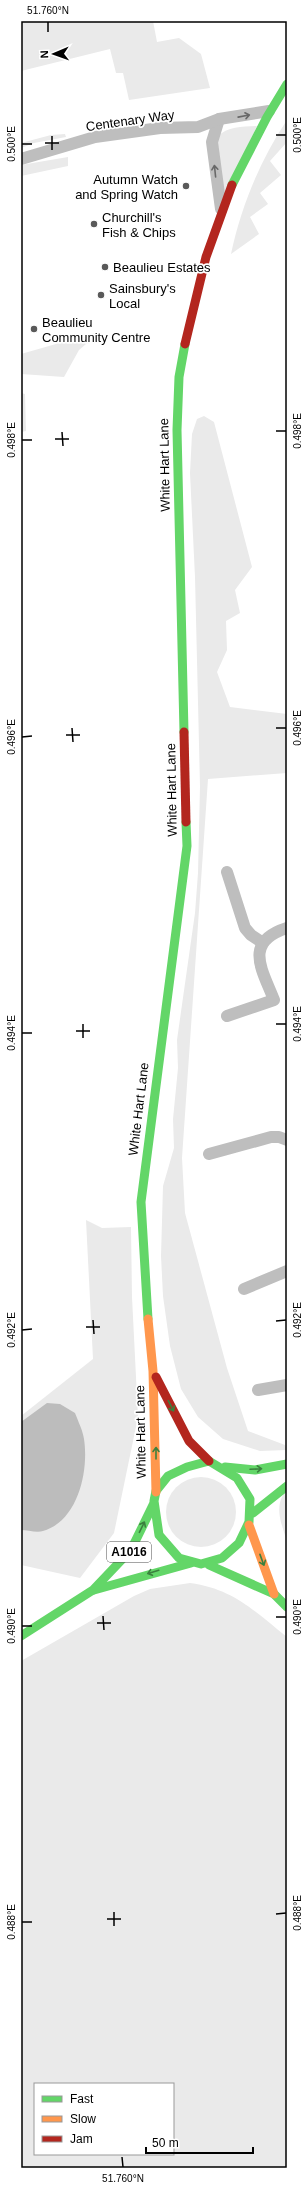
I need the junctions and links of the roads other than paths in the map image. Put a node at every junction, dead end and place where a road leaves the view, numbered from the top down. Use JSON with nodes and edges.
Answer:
{"nodes":[{"id":1,"x":287,"y":84,"type":"edge"},
{"id":2,"x":269,"y":111,"type":"junction"},
{"id":3,"x":219,"y":119,"type":"junction"},
{"id":4,"x":21,"y":159,"type":"edge"},
{"id":5,"x":221,"y":209,"type":"junction"},
{"id":6,"x":227,"y":872,"type":"dead end"},
{"id":7,"x":287,"y":928,"type":"edge"},
{"id":8,"x":263,"y":943,"type":"junction"},
{"id":9,"x":227,"y":1016,"type":"dead end"},
{"id":10,"x":287,"y":1140,"type":"edge"},
{"id":11,"x":209,"y":1154,"type":"dead end"},
{"id":12,"x":287,"y":1270,"type":"edge"},
{"id":13,"x":244,"y":1289,"type":"dead end"},
{"id":14,"x":153,"y":1371,"type":"junction"},
{"id":15,"x":287,"y":1385,"type":"edge"},
{"id":16,"x":258,"y":1390,"type":"dead end"},
{"id":17,"x":209,"y":1461,"type":"junction"},
{"id":18,"x":287,"y":1464,"type":"edge"},
{"id":19,"x":225,"y":1466,"type":"junction"},
{"id":20,"x":287,"y":1486,"type":"edge"},
{"id":21,"x":156,"y":1492,"type":"junction"},
{"id":22,"x":153,"y":1505,"type":"junction"},
{"id":23,"x":253,"y":1513,"type":"junction"},
{"id":24,"x":249,"y":1525,"type":"junction"},
{"id":25,"x":191,"y":1563,"type":"junction"},
{"id":26,"x":209,"y":1565,"type":"junction"},
{"id":27,"x":93,"y":1590,"type":"junction"},
{"id":28,"x":274,"y":1594,"type":"junction"},
{"id":29,"x":287,"y":1606,"type":"edge"},
{"id":30,"x":21,"y":1636,"type":"edge"}],
"edges":[{"from":1,"to":2,"type":"street","name":"White Hart Lane"},
{"from":3,"to":2,"type":"street","one_way":true},
{"from":2,"to":5,"type":"street","name":"White Hart Lane"},
{"from":3,"to":4,"type":"street","name":"Centenary Way"},
{"from":5,"to":3,"type":"street","name":"White Hart Lane","one_way":true},
{"from":5,"to":14,"type":"street","name":"White Hart Lane"},
{"from":6,"to":8,"type":"street"},
{"from":7,"to":8,"type":"street"},
{"from":8,"to":9,"type":"street"},
{"from":10,"to":11,"type":"street"},
{"from":12,"to":13,"type":"street"},
{"from":14,"to":17,"type":"street","name":"White Hart Lane","one_way":true},
{"from":21,"to":14,"type":"street","name":"White Hart Lane","one_way":true},
{"from":15,"to":16,"type":"street"},
{"from":17,"to":19,"type":"street","number":"A1016"},
{"from":17,"to":21,"type":"street","number":"A1016"},
{"from":19,"to":18,"type":"street","one_way":true},
{"from":19,"to":23,"type":"street","number":"A1016"},
{"from":20,"to":23,"type":"street"},
{"from":21,"to":22,"type":"street","number":"A1016"},
{"from":22,"to":25,"type":"street","number":"A1016"},
{"from":27,"to":22,"type":"street","number":"A1016","one_way":true},
{"from":23,"to":24,"type":"street"},
{"from":24,"to":26,"type":"street"},
{"from":24,"to":28,"type":"street","number":"A1016","one_way":true},
{"from":25,"to":26,"type":"street","number":"A1016"},
{"from":25,"to":27,"type":"street","number":"A1016","one_way":true},
{"from":26,"to":28,"type":"street","number":"A1016"},
{"from":27,"to":30,"type":"street","number":"A1016"},
{"from":28,"to":29,"type":"street","number":"A1016"}]}
